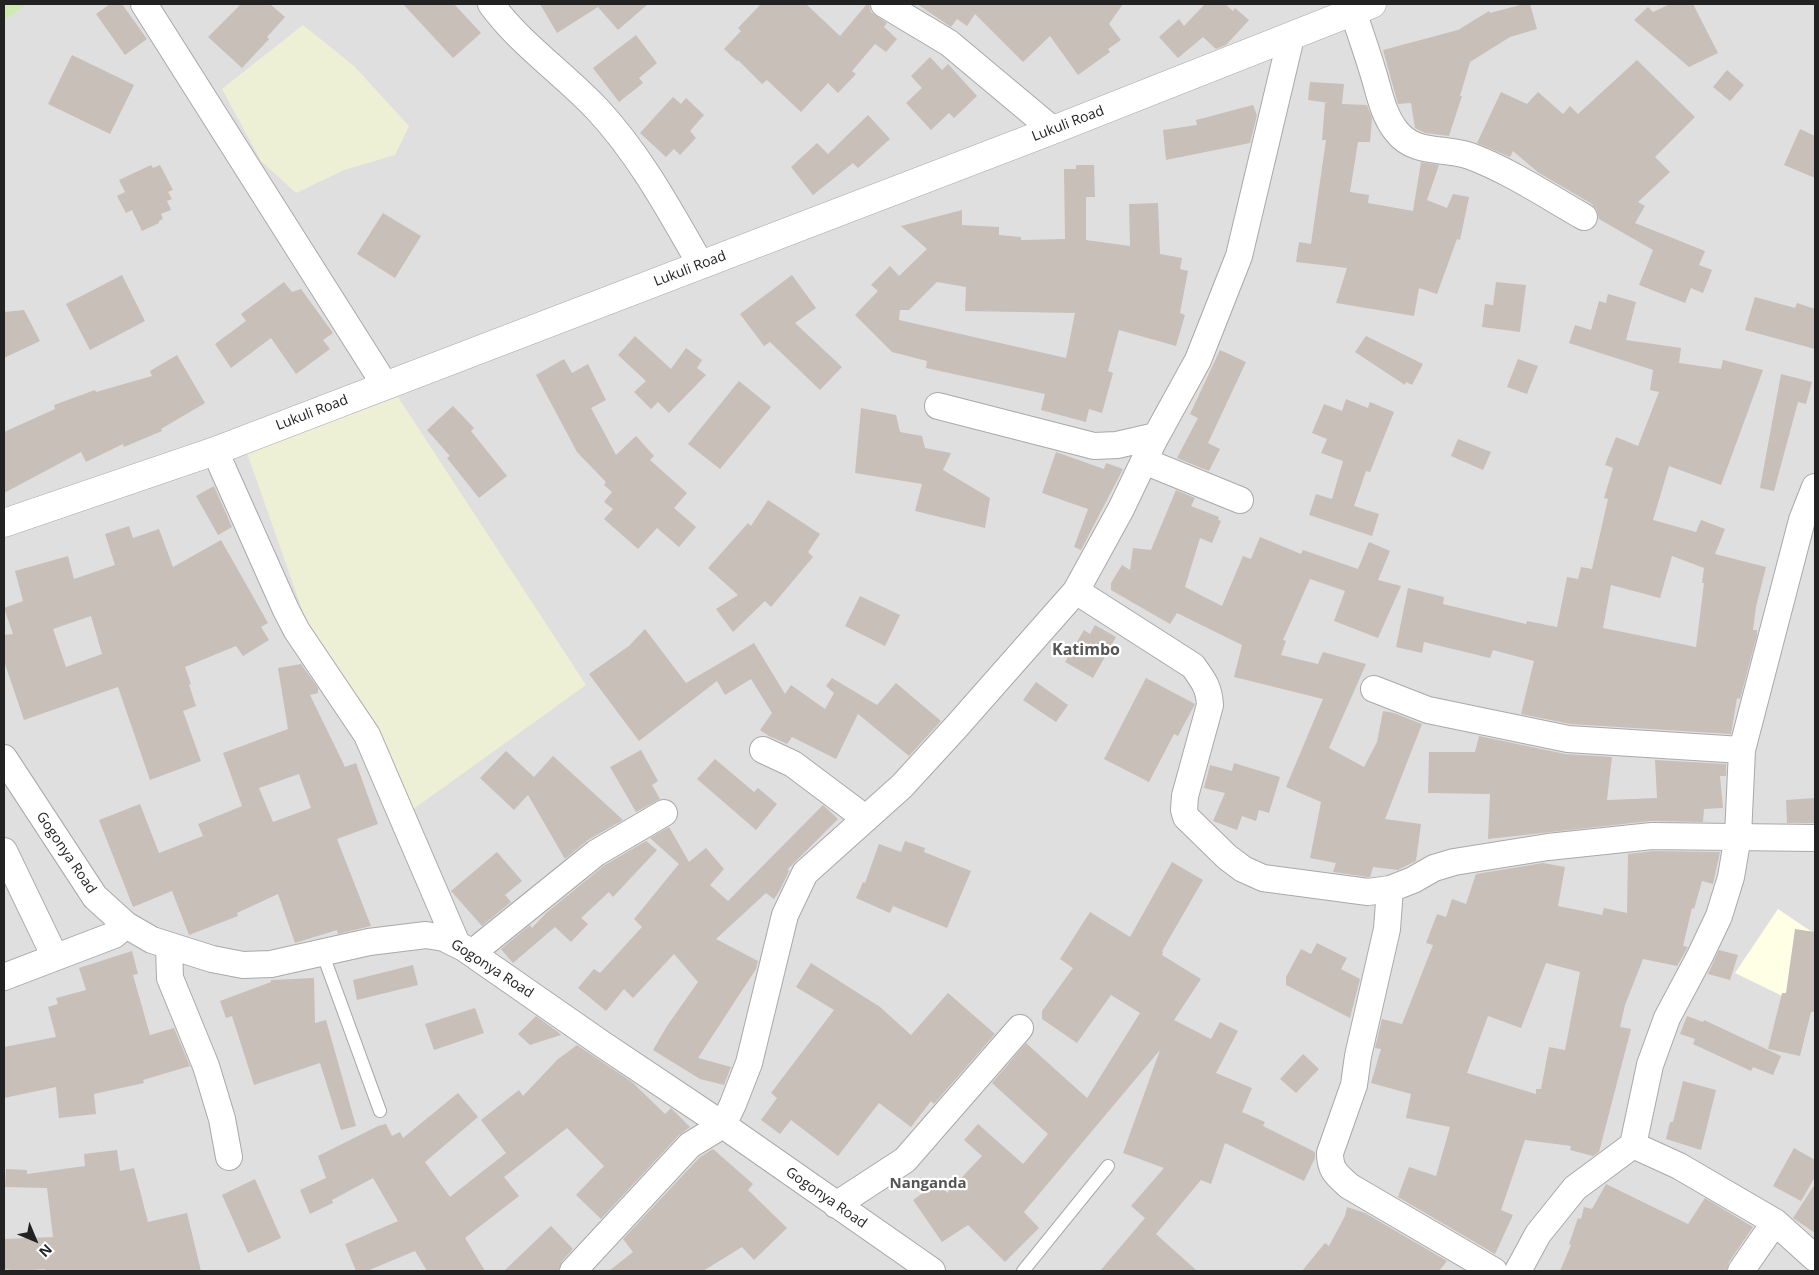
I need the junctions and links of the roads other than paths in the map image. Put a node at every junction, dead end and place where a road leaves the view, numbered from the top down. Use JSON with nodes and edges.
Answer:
{"nodes":[{"id":1,"x":144,"y":4,"type":"edge"},
{"id":2,"x":492,"y":4,"type":"edge"},
{"id":3,"x":884,"y":4,"type":"edge"},
{"id":4,"x":1362,"y":7,"type":"edge"},
{"id":5,"x":1291,"y":37,"type":"junction"},
{"id":6,"x":1053,"y":130,"type":"junction"},
{"id":7,"x":1584,"y":217,"type":"dead end"},
{"id":8,"x":701,"y":265,"type":"junction"},
{"id":9,"x":385,"y":385,"type":"junction"},
{"id":10,"x":938,"y":406,"type":"dead end"},
{"id":11,"x":1156,"y":436,"type":"junction"},
{"id":12,"x":215,"y":450,"type":"junction"},
{"id":13,"x":1144,"y":461,"type":"junction"},
{"id":14,"x":1815,"y":487,"type":"edge"},
{"id":15,"x":1240,"y":500,"type":"dead end"},
{"id":16,"x":4,"y":523,"type":"edge"},
{"id":17,"x":1076,"y":591,"type":"junction"},
{"id":18,"x":1374,"y":689,"type":"dead end"},
{"id":19,"x":763,"y":750,"type":"dead end"},
{"id":20,"x":1742,"y":750,"type":"junction"},
{"id":21,"x":4,"y":758,"type":"edge"},
{"id":22,"x":664,"y":813,"type":"dead end"},
{"id":23,"x":866,"y":818,"type":"junction"},
{"id":24,"x":1738,"y":836,"type":"junction"},
{"id":25,"x":1815,"y":838,"type":"edge"},
{"id":26,"x":4,"y":851,"type":"edge"},
{"id":27,"x":1390,"y":889,"type":"junction"},
{"id":28,"x":126,"y":924,"type":"junction"},
{"id":29,"x":169,"y":946,"type":"junction"},
{"id":30,"x":464,"y":949,"type":"junction"},
{"id":31,"x":322,"y":952,"type":"junction"},
{"id":32,"x":54,"y":957,"type":"junction"},
{"id":33,"x":4,"y":977,"type":"edge"},
{"id":34,"x":1020,"y":1028,"type":"dead end"},
{"id":35,"x":380,"y":1111,"type":"dead end"},
{"id":36,"x":723,"y":1125,"type":"junction"},
{"id":37,"x":1633,"y":1144,"type":"junction"},
{"id":38,"x":229,"y":1157,"type":"dead end"},
{"id":39,"x":1108,"y":1166,"type":"dead end"},
{"id":40,"x":836,"y":1205,"type":"junction"},
{"id":41,"x":1775,"y":1222,"type":"junction"},
{"id":42,"x":1815,"y":1258,"type":"edge"},
{"id":43,"x":576,"y":1270,"type":"edge"},
{"id":44,"x":932,"y":1271,"type":"edge"},
{"id":45,"x":1023,"y":1271,"type":"edge"},
{"id":46,"x":1494,"y":1271,"type":"edge"},
{"id":47,"x":1518,"y":1271,"type":"edge"},
{"id":48,"x":1741,"y":1271,"type":"edge"}],
"edges":[{"from":1,"to":9,"type":"street"},
{"from":2,"to":8,"type":"street"},
{"from":3,"to":6,"type":"street"},
{"from":4,"to":5,"type":"street","name":"Lukuli Road"},
{"from":4,"to":7,"type":"street"},
{"from":5,"to":6,"type":"street","name":"Lukuli Road"},
{"from":5,"to":11,"type":"street"},
{"from":6,"to":8,"type":"street","name":"Lukuli Road"},
{"from":8,"to":9,"type":"street","name":"Lukuli Road"},
{"from":9,"to":12,"type":"street","name":"Lukuli Road"},
{"from":10,"to":11,"type":"street"},
{"from":11,"to":13,"type":"street"},
{"from":12,"to":16,"type":"street","name":"Lukuli Road"},
{"from":12,"to":30,"type":"street"},
{"from":13,"to":15,"type":"street"},
{"from":13,"to":17,"type":"street"},
{"from":14,"to":20,"type":"street"},
{"from":17,"to":23,"type":"street"},
{"from":17,"to":27,"type":"street"},
{"from":18,"to":20,"type":"street"},
{"from":19,"to":23,"type":"street"},
{"from":20,"to":24,"type":"street"},
{"from":21,"to":28,"type":"street","name":"Gogonya Road"},
{"from":22,"to":30,"type":"street"},
{"from":23,"to":36,"type":"street"},
{"from":24,"to":25,"type":"street"},
{"from":24,"to":27,"type":"street"},
{"from":24,"to":37,"type":"street"},
{"from":26,"to":32,"type":"street"},
{"from":27,"to":46,"type":"street"},
{"from":28,"to":29,"type":"street","name":"Gogonya Road"},
{"from":28,"to":32,"type":"street"},
{"from":29,"to":31,"type":"street","name":"Gogonya Road"},
{"from":29,"to":38,"type":"street"},
{"from":30,"to":31,"type":"street","name":"Gogonya Road"},
{"from":30,"to":36,"type":"street","name":"Gogonya Road"},
{"from":31,"to":35,"type":"lane"},
{"from":32,"to":33,"type":"street"},
{"from":34,"to":40,"type":"street"},
{"from":36,"to":40,"type":"street","name":"Gogonya Road"},
{"from":36,"to":43,"type":"street"},
{"from":37,"to":41,"type":"street"},
{"from":37,"to":47,"type":"street"},
{"from":39,"to":45,"type":"lane"},
{"from":40,"to":44,"type":"street","name":"Gogonya Road"},
{"from":41,"to":42,"type":"street"},
{"from":41,"to":48,"type":"street"}]}
